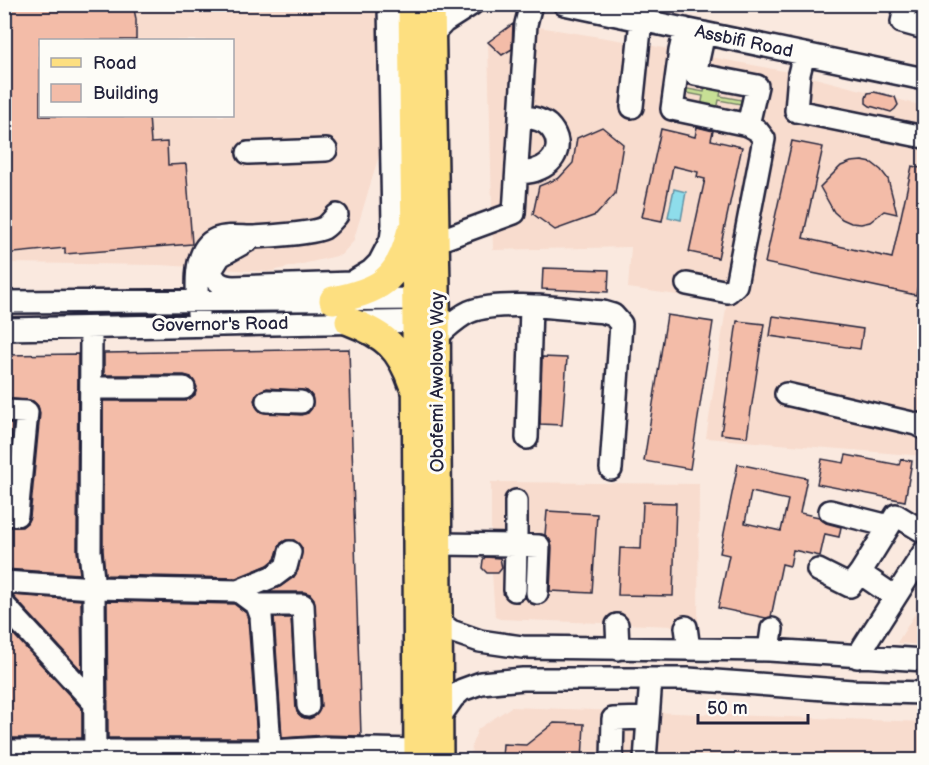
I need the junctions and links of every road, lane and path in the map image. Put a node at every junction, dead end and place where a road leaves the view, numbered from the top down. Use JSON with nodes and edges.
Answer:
{"nodes":[{"id":1,"x":389,"y":4,"type":"edge"},
{"id":2,"x":401,"y":4,"type":"edge"},
{"id":3,"x":411,"y":4,"type":"edge"},
{"id":4,"x":431,"y":4,"type":"edge"},
{"id":5,"x":472,"y":4,"type":"edge"},
{"id":6,"x":531,"y":4,"type":"edge"},
{"id":7,"x":564,"y":4,"type":"edge"},
{"id":8,"x":906,"y":4,"type":"edge"},
{"id":9,"x":586,"y":7,"type":"edge"},
{"id":10,"x":641,"y":20,"type":"junction"},
{"id":11,"x":924,"y":28,"type":"edge"},
{"id":12,"x":695,"y":31,"type":"junction"},
{"id":13,"x":431,"y":36,"type":"junction"},
{"id":14,"x":804,"y":54,"type":"junction"},
{"id":15,"x":686,"y":72,"type":"junction"},
{"id":16,"x":924,"y":79,"type":"edge"},
{"id":17,"x":413,"y":82,"type":"junction"},
{"id":18,"x":632,"y":107,"type":"dead end"},
{"id":19,"x":520,"y":116,"type":"junction"},
{"id":20,"x":748,"y":125,"type":"junction"},
{"id":21,"x":924,"y":138,"type":"edge"},
{"id":22,"x":326,"y":150,"type":"dead end"},
{"id":23,"x":248,"y":153,"type":"dead end"},
{"id":24,"x":517,"y":173,"type":"junction"},
{"id":25,"x":337,"y":215,"type":"dead end"},
{"id":26,"x":414,"y":215,"type":"junction"},
{"id":27,"x":254,"y":237,"type":"junction"},
{"id":28,"x":435,"y":242,"type":"junction"},
{"id":29,"x":687,"y":284,"type":"dead end"},
{"id":30,"x":333,"y":300,"type":"junction"},
{"id":31,"x":198,"y":301,"type":"junction"},
{"id":32,"x":4,"y":302,"type":"edge"},
{"id":33,"x":531,"y":307,"type":"junction"},
{"id":34,"x":428,"y":315,"type":"junction"},
{"id":35,"x":349,"y":321,"type":"junction"},
{"id":36,"x":199,"y":324,"type":"junction"},
{"id":37,"x":91,"y":328,"type":"junction"},
{"id":38,"x":4,"y":329,"type":"edge"},
{"id":39,"x":91,"y":388,"type":"junction"},
{"id":40,"x":184,"y":388,"type":"dead end"},
{"id":41,"x":415,"y":393,"type":"junction"},
{"id":42,"x":786,"y":394,"type":"dead end"},
{"id":43,"x":267,"y":401,"type":"dead end"},
{"id":44,"x":301,"y":402,"type":"dead end"},
{"id":45,"x":4,"y":411,"type":"edge"},
{"id":46,"x":924,"y":428,"type":"edge"},
{"id":47,"x":527,"y":438,"type":"dead end"},
{"id":48,"x":611,"y":469,"type":"dead end"},
{"id":49,"x":516,"y":501,"type":"dead end"},
{"id":50,"x":830,"y":511,"type":"dead end"},
{"id":51,"x":4,"y":514,"type":"edge"},
{"id":52,"x":889,"y":526,"type":"junction"},
{"id":53,"x":924,"y":532,"type":"edge"},
{"id":54,"x":438,"y":544,"type":"junction"},
{"id":55,"x":516,"y":545,"type":"junction"},
{"id":56,"x":290,"y":552,"type":"dead end"},
{"id":57,"x":924,"y":552,"type":"edge"},
{"id":58,"x":818,"y":570,"type":"dead end"},
{"id":59,"x":860,"y":573,"type":"junction"},
{"id":60,"x":4,"y":582,"type":"edge"},
{"id":61,"x":94,"y":588,"type":"junction"},
{"id":62,"x":515,"y":590,"type":"dead end"},
{"id":63,"x":238,"y":591,"type":"junction"},
{"id":64,"x":537,"y":593,"type":"dead end"},
{"id":65,"x":895,"y":597,"type":"junction"},
{"id":66,"x":4,"y":605,"type":"edge"},
{"id":67,"x":257,"y":605,"type":"junction"},
{"id":68,"x":439,"y":622,"type":"junction"},
{"id":69,"x":617,"y":625,"type":"dead end"},
{"id":70,"x":686,"y":627,"type":"dead end"},
{"id":71,"x":772,"y":629,"type":"dead end"},
{"id":72,"x":566,"y":649,"type":"junction"},
{"id":73,"x":618,"y":649,"type":"junction"},
{"id":74,"x":689,"y":649,"type":"junction"},
{"id":75,"x":769,"y":650,"type":"junction"},
{"id":76,"x":856,"y":657,"type":"junction"},
{"id":77,"x":924,"y":660,"type":"edge"},
{"id":78,"x":566,"y":678,"type":"junction"},
{"id":79,"x":651,"y":679,"type":"junction"},
{"id":80,"x":924,"y":693,"type":"edge"},
{"id":81,"x":95,"y":704,"type":"junction"},
{"id":82,"x":308,"y":705,"type":"dead end"},
{"id":83,"x":439,"y":718,"type":"junction"},
{"id":84,"x":648,"y":718,"type":"junction"},
{"id":85,"x":4,"y":751,"type":"edge"},
{"id":86,"x":325,"y":754,"type":"edge"},
{"id":87,"x":95,"y":756,"type":"edge"},
{"id":88,"x":214,"y":756,"type":"edge"},
{"id":89,"x":271,"y":756,"type":"edge"},
{"id":90,"x":425,"y":757,"type":"edge"},
{"id":91,"x":612,"y":760,"type":"edge"},
{"id":92,"x":645,"y":760,"type":"edge"}],
"edges":[{"from":1,"to":27,"type":"street"},
{"from":2,"to":17,"type":"street"},
{"from":3,"to":17,"type":"main road","name":"Obafemi Awolowo Way"},
{"from":4,"to":13,"type":"main road","name":"Obafemi Awolowo Way"},
{"from":5,"to":13,"type":"street"},
{"from":6,"to":19,"type":"street"},
{"from":7,"to":9,"type":"street","name":"Assbifi Road"},
{"from":8,"to":11,"type":"street"},
{"from":9,"to":10,"type":"street","name":"Assbifi Road"},
{"from":10,"to":12,"type":"street","name":"Assbifi Road"},
{"from":10,"to":18,"type":"street"},
{"from":12,"to":14,"type":"street","name":"Assbifi Road"},
{"from":12,"to":15,"type":"street"},
{"from":13,"to":28,"type":"main road","name":"Obafemi Awolowo Way"},
{"from":14,"to":16,"type":"street","name":"Assbifi Road"},
{"from":14,"to":21,"type":"street"},
{"from":15,"to":20,"type":"street"},
{"from":15,"to":20,"type":"street"},
{"from":17,"to":26,"type":"main road","name":"Obafemi Awolowo Way"},
{"from":19,"to":24,"type":"street"},
{"from":19,"to":24,"type":"street"},
{"from":20,"to":29,"type":"street"},
{"from":22,"to":23,"type":"street"},
{"from":24,"to":28,"type":"street"},
{"from":25,"to":27,"type":"street"},
{"from":26,"to":30,"type":"main road"},
{"from":26,"to":34,"type":"main road","name":"Obafemi Awolowo Way"},
{"from":27,"to":31,"type":"street"},
{"from":28,"to":34,"type":"main road","name":"Obafemi Awolowo Way"},
{"from":30,"to":31,"type":"street","name":"Governor's Road"},
{"from":30,"to":34,"type":"street","name":"Governor's Road"},
{"from":31,"to":32,"type":"street","name":"Governor's Road"},
{"from":31,"to":36,"type":"street"},
{"from":33,"to":34,"type":"street"},
{"from":33,"to":47,"type":"street"},
{"from":33,"to":48,"type":"street"},
{"from":34,"to":35,"type":"street","name":"Governor's Road"},
{"from":34,"to":41,"type":"main road","name":"Obafemi Awolowo Way"},
{"from":34,"to":54,"type":"main road","name":"Obafemi Awolowo Way"},
{"from":35,"to":36,"type":"street","name":"Governor's Road"},
{"from":35,"to":41,"type":"main road"},
{"from":36,"to":37,"type":"street","name":"Governor's Road"},
{"from":37,"to":38,"type":"street","name":"Governor's Road"},
{"from":37,"to":39,"type":"street"},
{"from":39,"to":40,"type":"street"},
{"from":39,"to":61,"type":"street"},
{"from":41,"to":90,"type":"main road","name":"Obafemi Awolowo Way"},
{"from":42,"to":46,"type":"street"},
{"from":43,"to":44,"type":"street"},
{"from":45,"to":51,"type":"street"},
{"from":49,"to":55,"type":"street"},
{"from":50,"to":52,"type":"street"},
{"from":52,"to":53,"type":"street"},
{"from":52,"to":59,"type":"street"},
{"from":54,"to":55,"type":"street"},
{"from":54,"to":68,"type":"main road","name":"Obafemi Awolowo Way"},
{"from":55,"to":62,"type":"street"},
{"from":55,"to":64,"type":"street"},
{"from":56,"to":63,"type":"street"},
{"from":57,"to":65,"type":"street"},
{"from":58,"to":59,"type":"street"},
{"from":59,"to":65,"type":"street"},
{"from":60,"to":61,"type":"street"},
{"from":61,"to":63,"type":"street"},
{"from":61,"to":81,"type":"street"},
{"from":63,"to":67,"type":"street"},
{"from":65,"to":76,"type":"street"},
{"from":66,"to":81,"type":"street"},
{"from":67,"to":82,"type":"street"},
{"from":67,"to":89,"type":"street"},
{"from":68,"to":72,"type":"street"},
{"from":68,"to":83,"type":"main road","name":"Obafemi Awolowo Way"},
{"from":69,"to":73,"type":"street"},
{"from":70,"to":74,"type":"street"},
{"from":71,"to":75,"type":"street"},
{"from":72,"to":73,"type":"street"},
{"from":72,"to":78,"type":"street"},
{"from":73,"to":74,"type":"street"},
{"from":74,"to":75,"type":"street"},
{"from":75,"to":76,"type":"street"},
{"from":76,"to":77,"type":"street"},
{"from":78,"to":79,"type":"street"},
{"from":78,"to":83,"type":"street"},
{"from":79,"to":80,"type":"street"},
{"from":79,"to":84,"type":"street"},
{"from":81,"to":87,"type":"street"},
{"from":83,"to":90,"type":"main road","name":"Obafemi Awolowo Way"},
{"from":84,"to":91,"type":"street"},
{"from":84,"to":92,"type":"street"},
{"from":85,"to":87,"type":"street"},
{"from":86,"to":89,"type":"street"},
{"from":86,"to":90,"type":"street"},
{"from":87,"to":88,"type":"street"},
{"from":88,"to":89,"type":"street"}]}
